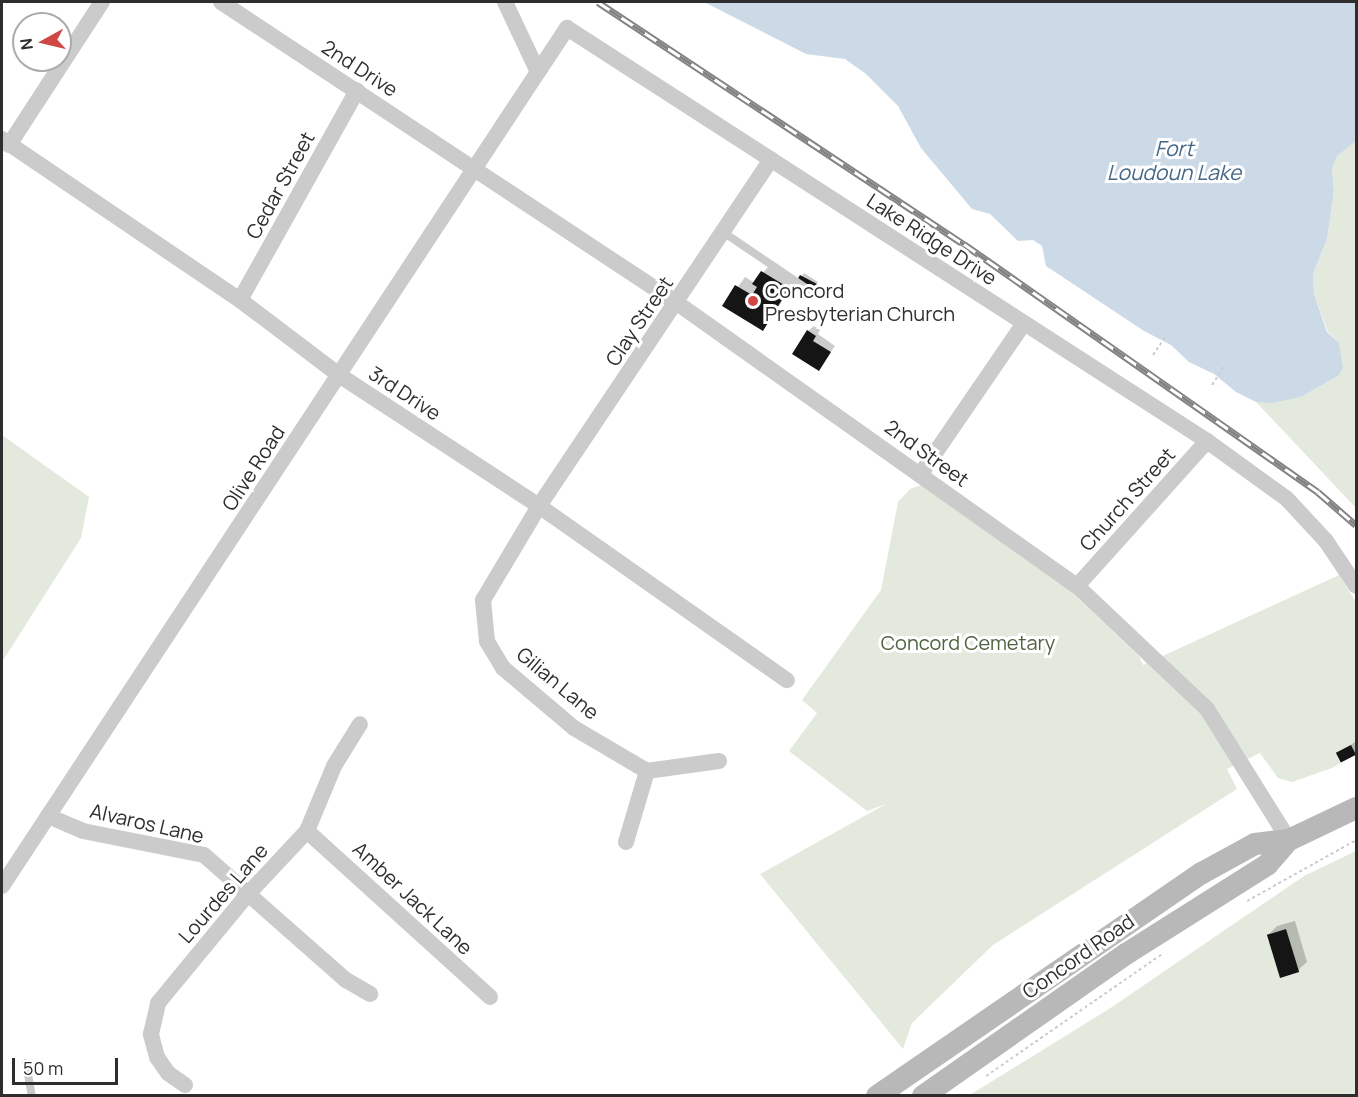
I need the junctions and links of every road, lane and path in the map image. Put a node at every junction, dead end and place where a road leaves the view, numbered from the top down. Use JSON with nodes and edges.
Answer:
{"nodes":[{"id":1,"x":102,"y":2,"type":"edge"},
{"id":2,"x":221,"y":2,"type":"edge"},
{"id":3,"x":505,"y":2,"type":"edge"},
{"id":4,"x":538,"y":72,"type":"junction"},
{"id":5,"x":357,"y":91,"type":"junction"},
{"id":6,"x":5,"y":142,"type":"edge"},
{"id":7,"x":771,"y":159,"type":"junction"},
{"id":8,"x":475,"y":169,"type":"junction"},
{"id":9,"x":723,"y":232,"type":"junction"},
{"id":10,"x":810,"y":291,"type":"dead end"},
{"id":11,"x":240,"y":300,"type":"junction"},
{"id":12,"x":677,"y":303,"type":"junction"},
{"id":13,"x":1024,"y":323,"type":"junction"},
{"id":14,"x":1167,"y":334,"type":"dead end"},
{"id":15,"x":1153,"y":355,"type":"dead end"},
{"id":16,"x":1224,"y":365,"type":"dead end"},
{"id":17,"x":339,"y":375,"type":"junction"},
{"id":18,"x":1212,"y":385,"type":"dead end"},
{"id":19,"x":1207,"y":441,"type":"junction"},
{"id":20,"x":920,"y":475,"type":"junction"},
{"id":21,"x":539,"y":506,"type":"junction"},
{"id":22,"x":1077,"y":586,"type":"junction"},
{"id":23,"x":1356,"y":586,"type":"edge"},
{"id":24,"x":787,"y":680,"type":"dead end"},
{"id":25,"x":360,"y":724,"type":"dead end"},
{"id":26,"x":718,"y":761,"type":"dead end"},
{"id":27,"x":647,"y":771,"type":"junction"},
{"id":28,"x":1356,"y":808,"type":"edge"},
{"id":29,"x":48,"y":816,"type":"junction"},
{"id":30,"x":307,"y":831,"type":"junction"},
{"id":31,"x":1289,"y":840,"type":"junction"},
{"id":32,"x":1356,"y":840,"type":"edge"},
{"id":33,"x":626,"y":842,"type":"dead end"},
{"id":34,"x":2,"y":886,"type":"edge"},
{"id":35,"x":248,"y":894,"type":"junction"},
{"id":36,"x":1246,"y":902,"type":"dead end"},
{"id":37,"x":1167,"y":950,"type":"dead end"},
{"id":38,"x":370,"y":994,"type":"dead end"},
{"id":39,"x":490,"y":997,"type":"dead end"},
{"id":40,"x":26,"y":1063,"type":"dead end"},
{"id":41,"x":986,"y":1076,"type":"dead end"},
{"id":42,"x":185,"y":1085,"type":"dead end"},
{"id":43,"x":32,"y":1095,"type":"edge"},
{"id":44,"x":877,"y":1095,"type":"edge"},
{"id":45,"x":923,"y":1095,"type":"edge"}],
"edges":[{"from":1,"to":6,"type":"street"},
{"from":2,"to":5,"type":"street","name":"2nd Drive"},
{"from":3,"to":4,"type":"street"},
{"from":4,"to":7,"type":"street","name":"Lake Ridge Drive"},
{"from":4,"to":8,"type":"street","name":"Olive Road"},
{"from":5,"to":8,"type":"street","name":"2nd Drive"},
{"from":5,"to":11,"type":"street","name":"Cedar Street"},
{"from":6,"to":11,"type":"street","name":"3rd Drive"},
{"from":7,"to":9,"type":"street","name":"Clay Street"},
{"from":7,"to":13,"type":"street","name":"Lake Ridge Drive"},
{"from":8,"to":12,"type":"street","name":"2nd Street"},
{"from":8,"to":17,"type":"street","name":"Olive Road"},
{"from":9,"to":10,"type":"lane"},
{"from":9,"to":12,"type":"street","name":"Clay Street"},
{"from":11,"to":17,"type":"street","name":"3rd Drive"},
{"from":12,"to":20,"type":"street","name":"2nd Street"},
{"from":12,"to":21,"type":"street","name":"Clay Street"},
{"from":13,"to":19,"type":"street","name":"Lake Ridge Drive"},
{"from":13,"to":20,"type":"street"},
{"from":14,"to":15,"type":"path"},
{"from":16,"to":18,"type":"path"},
{"from":17,"to":21,"type":"street","name":"3rd Drive"},
{"from":17,"to":29,"type":"street","name":"Olive Road"},
{"from":19,"to":22,"type":"street","name":"Church Street"},
{"from":19,"to":23,"type":"street","name":"Lake Ridge Drive"},
{"from":20,"to":22,"type":"street","name":"2nd Street"},
{"from":21,"to":24,"type":"street","name":"3rd Drive"},
{"from":21,"to":27,"type":"street","name":"Gilian Lane"},
{"from":22,"to":31,"type":"street","name":"2nd Street"},
{"from":25,"to":30,"type":"street","name":"Lourdes Lane"},
{"from":26,"to":27,"type":"street"},
{"from":27,"to":33,"type":"street"},
{"from":28,"to":31,"type":"main road","name":"Concord Road"},
{"from":29,"to":34,"type":"street","name":"Olive Road"},
{"from":29,"to":35,"type":"street","name":"Alvaros Lane"},
{"from":30,"to":35,"type":"street","name":"Lourdes Lane"},
{"from":30,"to":39,"type":"street","name":"Amber Jack Lane"},
{"from":31,"to":44,"type":"main road","name":"Concord Road"},
{"from":31,"to":45,"type":"main road","name":"Concord Road"},
{"from":32,"to":36,"type":"path"},
{"from":35,"to":38,"type":"street","name":"Alvaros Lane"},
{"from":35,"to":42,"type":"street","name":"Lourdes Lane"},
{"from":37,"to":41,"type":"path"},
{"from":40,"to":43,"type":"lane"}]}
